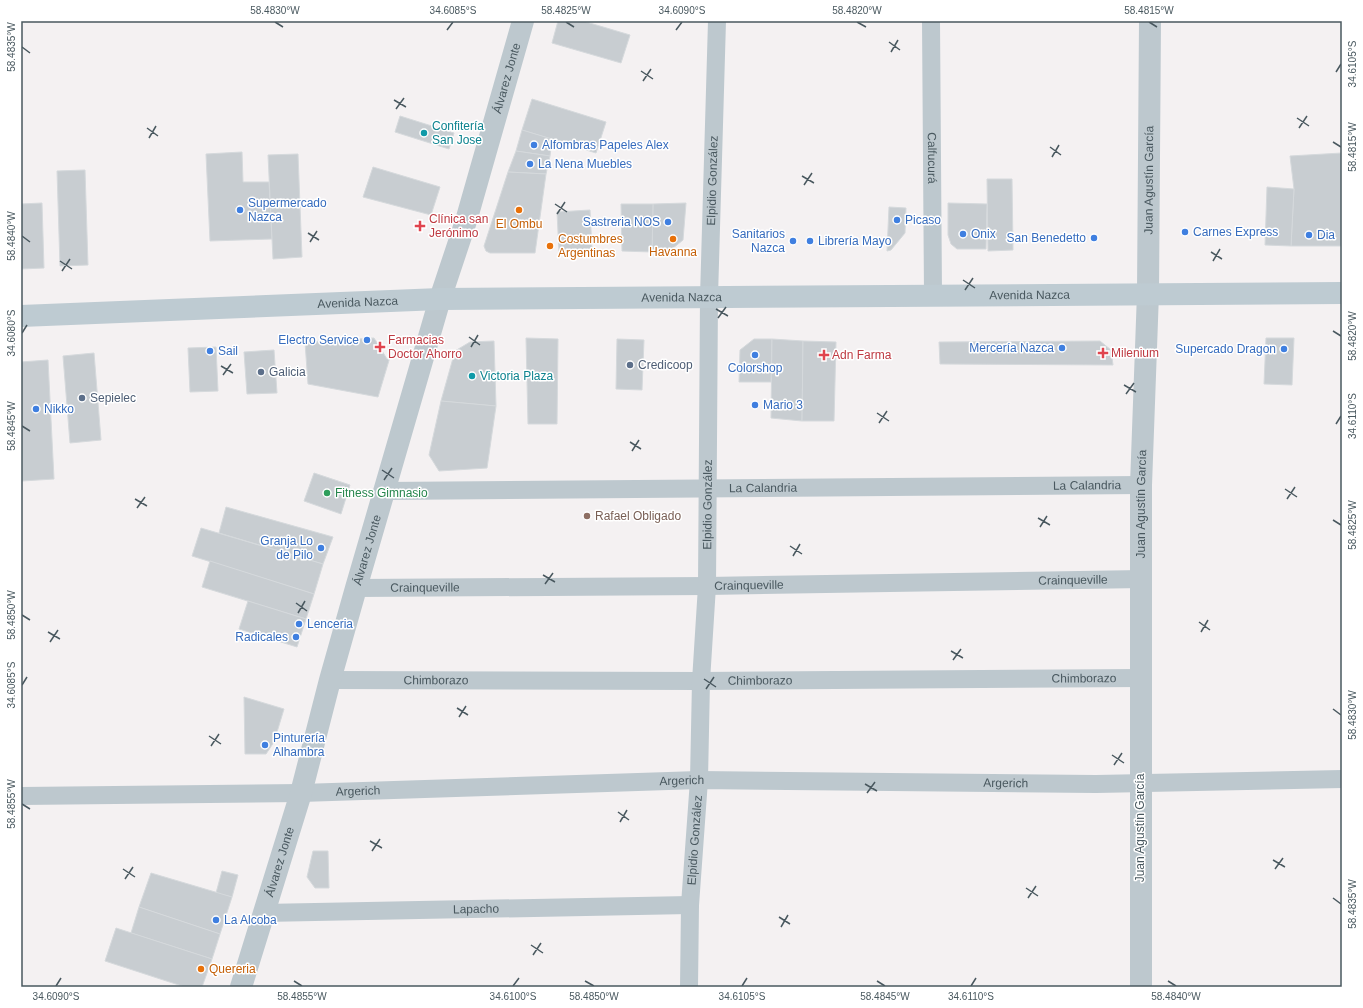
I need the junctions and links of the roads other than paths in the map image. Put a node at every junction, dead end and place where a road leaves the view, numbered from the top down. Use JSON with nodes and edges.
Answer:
{"nodes":[{"id":1,"x":523,"y":21,"type":"edge"},
{"id":2,"x":717,"y":21,"type":"edge"},
{"id":3,"x":931,"y":21,"type":"edge"},
{"id":4,"x":1150,"y":21,"type":"edge"},
{"id":5,"x":1148,"y":293,"type":"junction"},
{"id":6,"x":1342,"y":293,"type":"edge"},
{"id":7,"x":933,"y":295,"type":"junction"},
{"id":8,"x":709,"y":297,"type":"junction"},
{"id":9,"x":440,"y":299,"type":"junction"},
{"id":10,"x":21,"y":316,"type":"edge"},
{"id":11,"x":1141,"y":485,"type":"junction"},
{"id":12,"x":708,"y":488,"type":"junction"},
{"id":13,"x":384,"y":492,"type":"junction"},
{"id":14,"x":1142,"y":579,"type":"junction"},
{"id":15,"x":707,"y":586,"type":"junction"},
{"id":16,"x":356,"y":588,"type":"junction"},
{"id":17,"x":1142,"y":678,"type":"junction"},
{"id":18,"x":330,"y":680,"type":"junction"},
{"id":19,"x":701,"y":681,"type":"junction"},
{"id":20,"x":1342,"y":779,"type":"edge"},
{"id":21,"x":699,"y":780,"type":"junction"},
{"id":22,"x":1140,"y":783,"type":"junction"},
{"id":23,"x":301,"y":792,"type":"junction"},
{"id":24,"x":21,"y":796,"type":"edge"},
{"id":25,"x":690,"y":905,"type":"junction"},
{"id":26,"x":263,"y":913,"type":"junction"},
{"id":27,"x":240,"y":987,"type":"edge"},
{"id":28,"x":689,"y":987,"type":"edge"},
{"id":29,"x":1141,"y":987,"type":"edge"}],
"edges":[{"from":1,"to":9,"type":"street","name":"Álvarez Jonte"},
{"from":2,"to":8,"type":"street","name":"Elpidio González"},
{"from":3,"to":7,"type":"street","name":"Calfucurá"},
{"from":4,"to":5,"type":"street","name":"Juan Agustín García"},
{"from":5,"to":6,"type":"main road","name":"Avenida Nazca"},
{"from":5,"to":7,"type":"main road","name":"Avenida Nazca"},
{"from":5,"to":11,"type":"street","name":"Juan Agustín García"},
{"from":7,"to":8,"type":"main road","name":"Avenida Nazca"},
{"from":8,"to":9,"type":"main road","name":"Avenida Nazca"},
{"from":8,"to":12,"type":"street","name":"Elpidio González"},
{"from":9,"to":10,"type":"main road","name":"Avenida Nazca"},
{"from":9,"to":13,"type":"street","name":"Álvarez Jonte"},
{"from":11,"to":12,"type":"street","name":"La Calandria"},
{"from":11,"to":14,"type":"street","name":"Juan Agustín García"},
{"from":12,"to":13,"type":"street","name":"La Calandria"},
{"from":12,"to":15,"type":"street","name":"Elpidio González"},
{"from":13,"to":16,"type":"street","name":"Álvarez Jonte"},
{"from":14,"to":15,"type":"street","name":"Crainqueville"},
{"from":14,"to":17,"type":"street","name":"Juan Agustín García"},
{"from":15,"to":16,"type":"street","name":"Crainqueville"},
{"from":15,"to":19,"type":"street","name":"Elpidio González"},
{"from":16,"to":18,"type":"street","name":"Álvarez Jonte"},
{"from":17,"to":19,"type":"street","name":"Chimborazo"},
{"from":17,"to":22,"type":"street","name":"Juan Agustín García"},
{"from":18,"to":19,"type":"street","name":"Chimborazo"},
{"from":18,"to":23,"type":"street","name":"Álvarez Jonte"},
{"from":19,"to":21,"type":"street","name":"Elpidio González"},
{"from":20,"to":22,"type":"street","name":"Argerich"},
{"from":21,"to":22,"type":"street","name":"Argerich"},
{"from":21,"to":23,"type":"street","name":"Argerich"},
{"from":21,"to":25,"type":"street","name":"Elpidio González"},
{"from":22,"to":29,"type":"street","name":"Juan Agustín García"},
{"from":23,"to":24,"type":"street","name":"Argerich"},
{"from":23,"to":26,"type":"street","name":"Álvarez Jonte"},
{"from":25,"to":26,"type":"street","name":"Lapacho"},
{"from":25,"to":28,"type":"street","name":"Elpidio González"},
{"from":26,"to":27,"type":"street","name":"Álvarez Jonte"}]}
